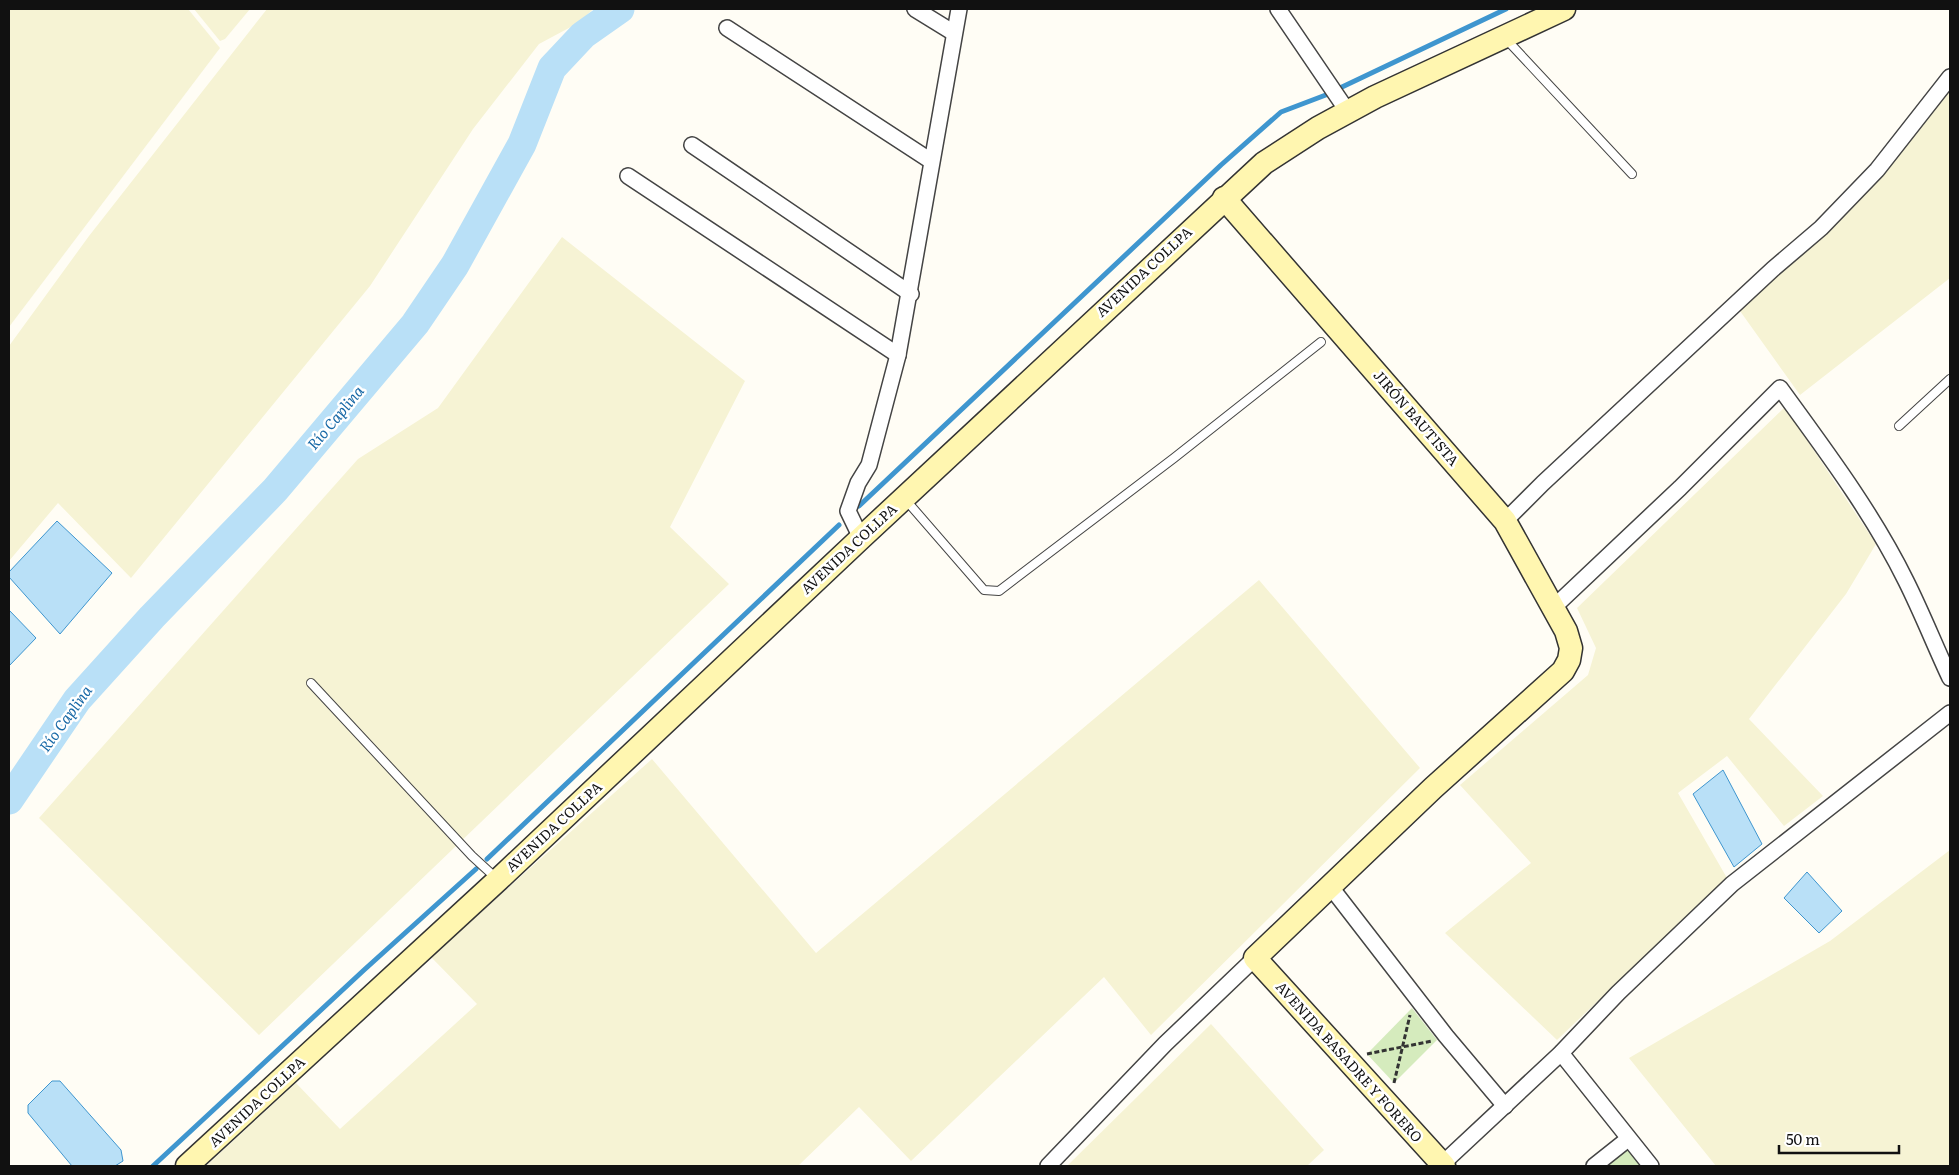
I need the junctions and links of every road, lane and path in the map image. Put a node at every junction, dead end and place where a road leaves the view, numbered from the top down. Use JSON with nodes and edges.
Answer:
{"nodes":[{"id":1,"x":915,"y":9,"type":"edge"},
{"id":2,"x":959,"y":9,"type":"edge"},
{"id":3,"x":1278,"y":9,"type":"edge"},
{"id":4,"x":1564,"y":9,"type":"edge"},
{"id":5,"x":728,"y":28,"type":"dead end"},
{"id":6,"x":954,"y":33,"type":"junction"},
{"id":7,"x":1504,"y":37,"type":"junction"},
{"id":8,"x":1950,"y":77,"type":"edge"},
{"id":9,"x":1348,"y":112,"type":"junction"},
{"id":10,"x":692,"y":145,"type":"dead end"},
{"id":11,"x":931,"y":161,"type":"junction"},
{"id":12,"x":1632,"y":174,"type":"dead end"},
{"id":13,"x":628,"y":176,"type":"dead end"},
{"id":14,"x":1224,"y":198,"type":"junction"},
{"id":15,"x":911,"y":294,"type":"junction"},
{"id":16,"x":1321,"y":342,"type":"dead end"},
{"id":17,"x":898,"y":355,"type":"junction"},
{"id":18,"x":1950,"y":379,"type":"edge"},
{"id":19,"x":1899,"y":426,"type":"dead end"},
{"id":20,"x":904,"y":498,"type":"junction"},
{"id":21,"x":1505,"y":520,"type":"junction"},
{"id":22,"x":860,"y":538,"type":"junction"},
{"id":23,"x":1554,"y":607,"type":"junction"},
{"id":24,"x":1950,"y":678,"type":"edge"},
{"id":25,"x":311,"y":683,"type":"dead end"},
{"id":26,"x":1950,"y":713,"type":"edge"},
{"id":27,"x":498,"y":880,"type":"junction"},
{"id":28,"x":1330,"y":886,"type":"junction"},
{"id":29,"x":1255,"y":958,"type":"junction"},
{"id":30,"x":1412,"y":1008,"type":"dead end"},
{"id":31,"x":1437,"y":1040,"type":"dead end"},
{"id":32,"x":1403,"y":1047,"type":"junction"},
{"id":33,"x":1561,"y":1053,"type":"junction"},
{"id":34,"x":1367,"y":1054,"type":"dead end"},
{"id":35,"x":1394,"y":1083,"type":"dead end"},
{"id":36,"x":1505,"y":1106,"type":"junction"},
{"id":37,"x":1628,"y":1138,"type":"junction"},
{"id":38,"x":187,"y":1166,"type":"edge"},
{"id":39,"x":1048,"y":1166,"type":"edge"},
{"id":40,"x":1442,"y":1166,"type":"edge"},
{"id":41,"x":1594,"y":1166,"type":"edge"},
{"id":42,"x":1651,"y":1166,"type":"edge"}],
"edges":[{"from":1,"to":6,"type":"street"},
{"from":2,"to":6,"type":"street"},
{"from":3,"to":9,"type":"street"},
{"from":4,"to":7,"type":"main road","name":"AVENIDA COLLPA"},
{"from":5,"to":11,"type":"street"},
{"from":6,"to":11,"type":"street"},
{"from":7,"to":9,"type":"main road","name":"AVENIDA COLLPA"},
{"from":7,"to":12,"type":"lane"},
{"from":8,"to":21,"type":"street"},
{"from":9,"to":14,"type":"main road","name":"AVENIDA COLLPA"},
{"from":10,"to":15,"type":"street"},
{"from":11,"to":15,"type":"street"},
{"from":13,"to":17,"type":"street"},
{"from":14,"to":20,"type":"main road","name":"AVENIDA COLLPA"},
{"from":14,"to":21,"type":"main road","name":"JIRÓN BAUTISTA"},
{"from":15,"to":17,"type":"street"},
{"from":16,"to":20,"type":"lane"},
{"from":17,"to":22,"type":"street"},
{"from":18,"to":19,"type":"lane"},
{"from":20,"to":22,"type":"main road","name":"AVENIDA COLLPA"},
{"from":21,"to":23,"type":"main road","name":"JIRÓN BAUTISTA"},
{"from":22,"to":27,"type":"main road","name":"AVENIDA COLLPA"},
{"from":23,"to":24,"type":"street"},
{"from":23,"to":28,"type":"main road","name":"JIRÓN BAUTISTA"},
{"from":25,"to":27,"type":"lane"},
{"from":26,"to":33,"type":"street"},
{"from":27,"to":38,"type":"main road","name":"AVENIDA COLLPA"},
{"from":28,"to":29,"type":"main road"},
{"from":28,"to":36,"type":"street"},
{"from":29,"to":39,"type":"street"},
{"from":29,"to":40,"type":"main road","name":"AVENIDA BASADRE Y FORERO"},
{"from":30,"to":32,"type":"path"},
{"from":31,"to":32,"type":"path"},
{"from":32,"to":34,"type":"path"},
{"from":32,"to":35,"type":"path"},
{"from":33,"to":36,"type":"street"},
{"from":33,"to":37,"type":"street"},
{"from":36,"to":40,"type":"street"},
{"from":37,"to":41,"type":"street"},
{"from":37,"to":42,"type":"street"}]}
